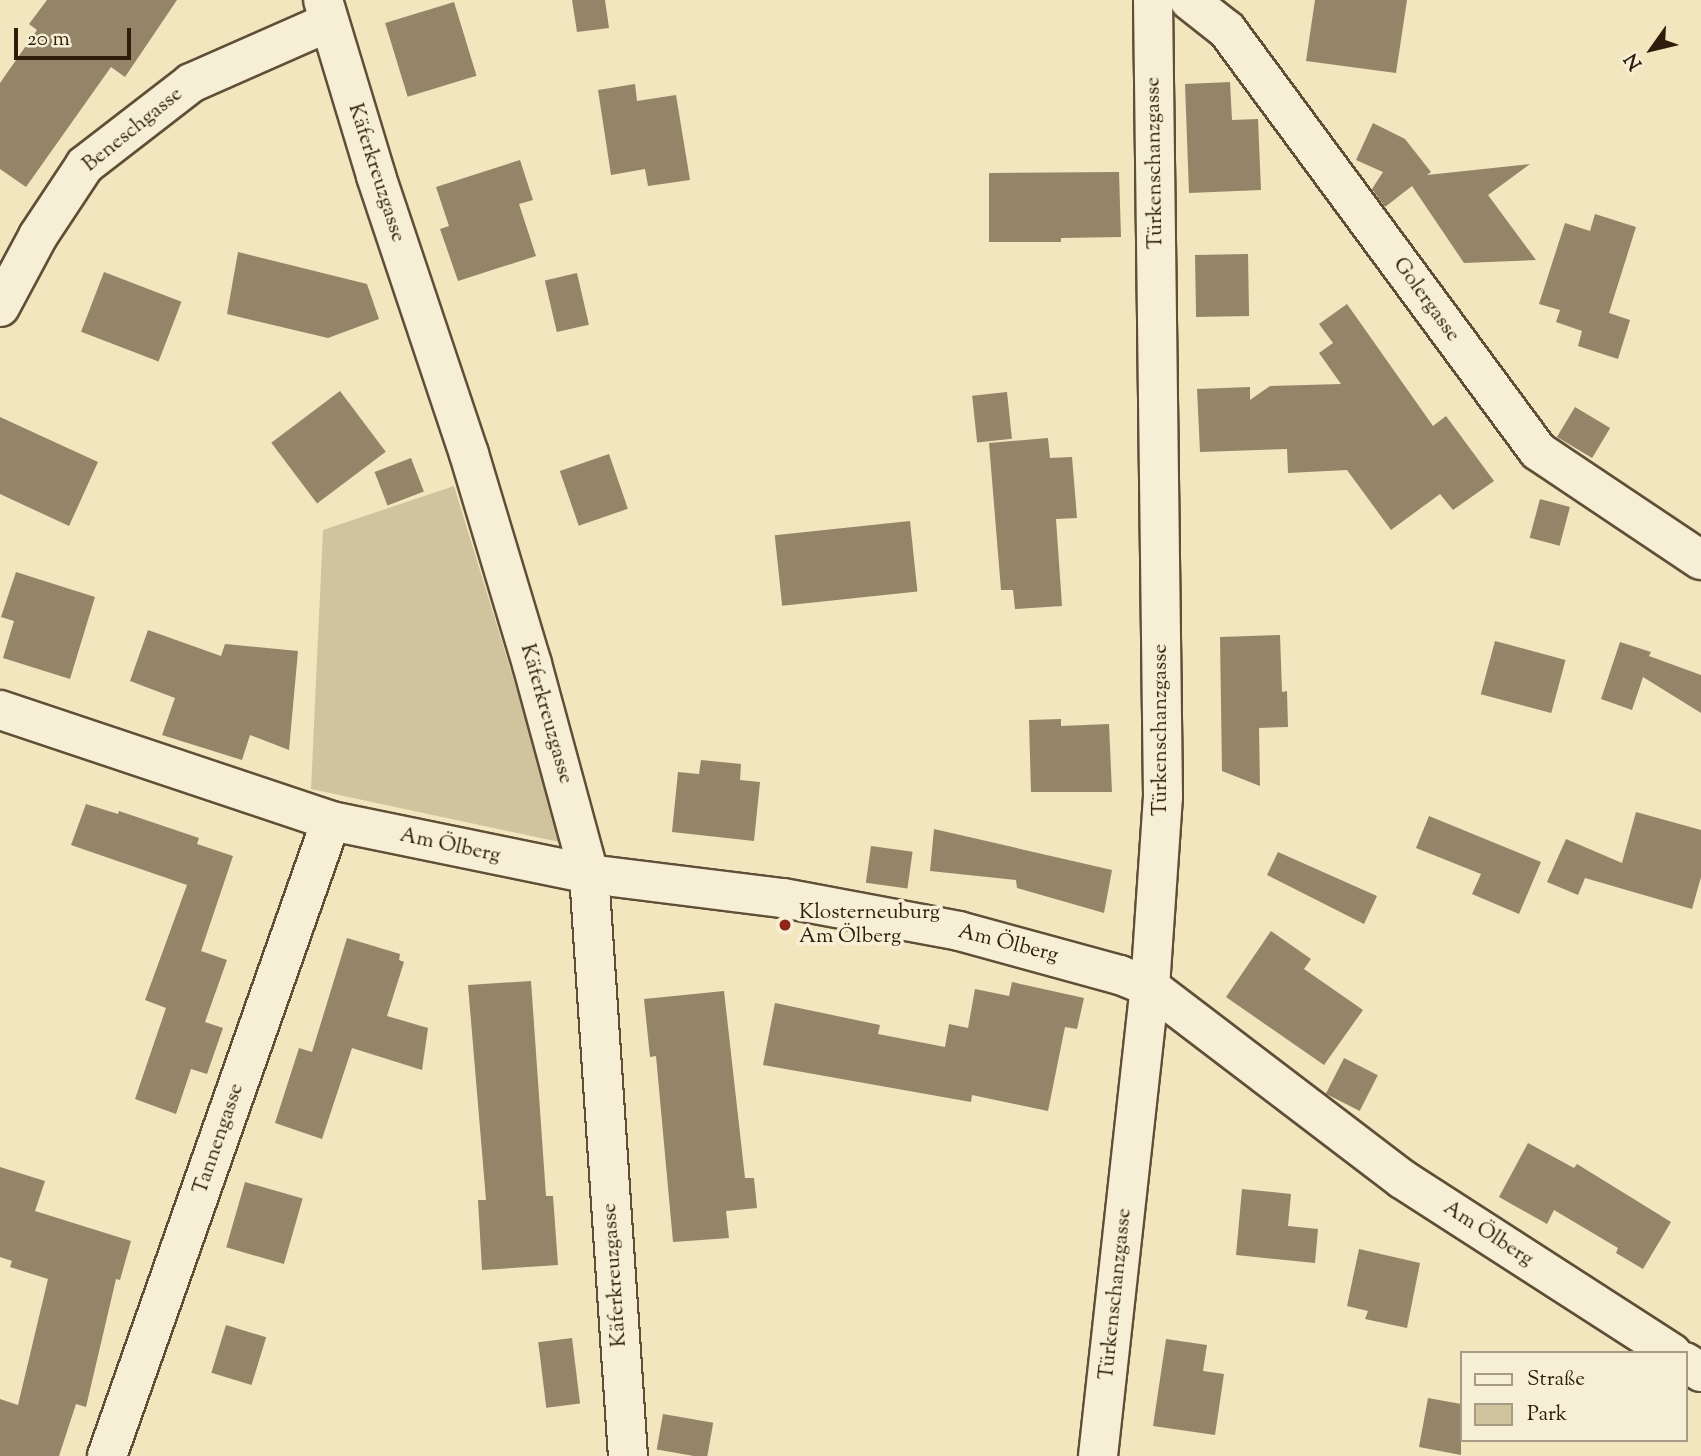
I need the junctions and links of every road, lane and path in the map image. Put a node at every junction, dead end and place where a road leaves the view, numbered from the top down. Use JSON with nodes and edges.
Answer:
{"nodes":[{"id":1,"x":1153,"y":0,"type":"edge"},
{"id":2,"x":1189,"y":0,"type":"edge"},
{"id":3,"x":325,"y":11,"type":"edge"},
{"id":4,"x":0,"y":307,"type":"edge"},
{"id":5,"x":1701,"y":560,"type":"edge"},
{"id":6,"x":0,"y":710,"type":"edge"},
{"id":7,"x":331,"y":821,"type":"junction"},
{"id":8,"x":589,"y":874,"type":"junction"},
{"id":9,"x":1150,"y":988,"type":"junction"},
{"id":10,"x":1669,"y":1351,"type":"edge"},
{"id":11,"x":107,"y":1456,"type":"edge"},
{"id":12,"x":628,"y":1456,"type":"edge"},
{"id":13,"x":1098,"y":1456,"type":"edge"}],
"edges":[{"from":1,"to":9,"type":"street","name":"Türkenschanzgasse"},
{"from":2,"to":5,"type":"street","name":"Golergasse"},
{"from":3,"to":4,"type":"street","name":"Beneschgasse"},
{"from":3,"to":8,"type":"street","name":"Käferkreuzgasse"},
{"from":6,"to":7,"type":"street","name":"Am Ölberg"},
{"from":7,"to":8,"type":"street","name":"Am Ölberg"},
{"from":7,"to":11,"type":"street","name":"Tannengasse"},
{"from":8,"to":9,"type":"street","name":"Am Ölberg"},
{"from":8,"to":12,"type":"street","name":"Käferkreuzgasse"},
{"from":9,"to":10,"type":"street","name":"Am Ölberg"},
{"from":9,"to":13,"type":"street","name":"Türkenschanzgasse"}]}
